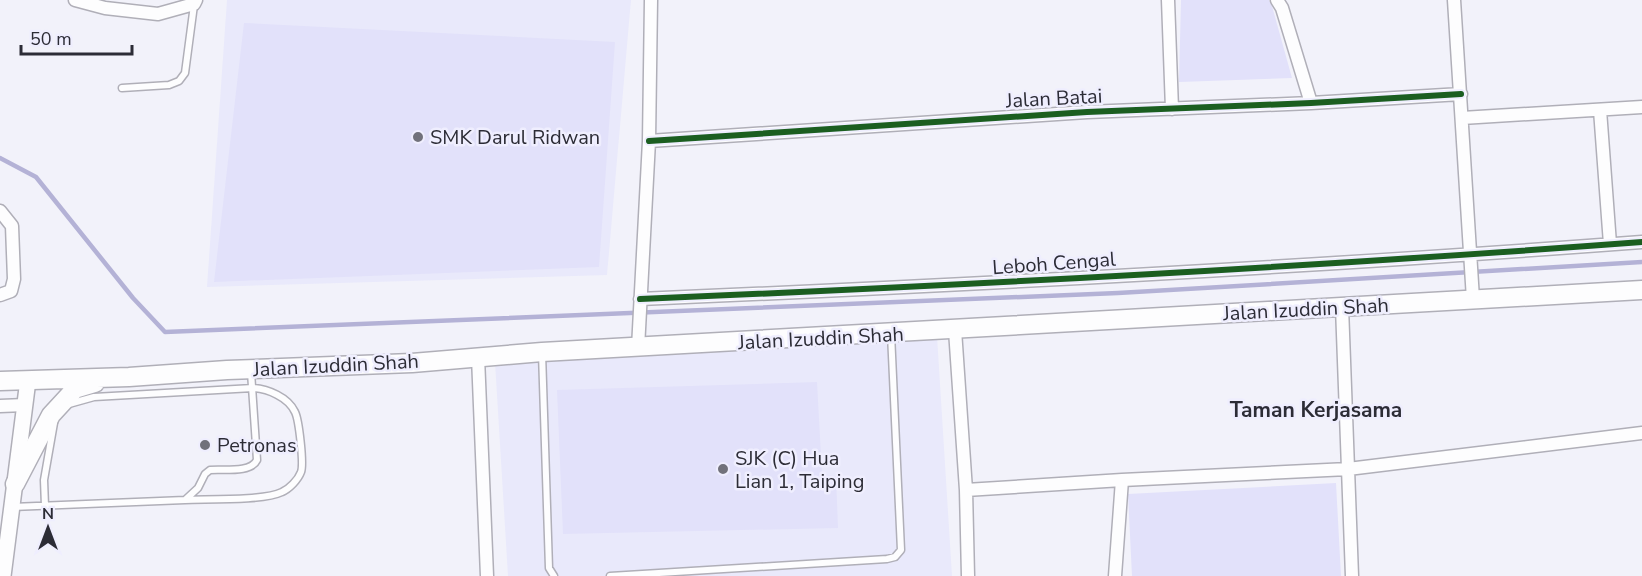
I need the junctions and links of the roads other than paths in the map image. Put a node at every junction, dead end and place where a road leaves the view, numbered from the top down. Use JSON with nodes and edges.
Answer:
{"nodes":[{"id":1,"x":75,"y":0,"type":"edge"},
{"id":2,"x":651,"y":0,"type":"edge"},
{"id":3,"x":1168,"y":0,"type":"edge"},
{"id":4,"x":1277,"y":0,"type":"edge"},
{"id":5,"x":1454,"y":0,"type":"edge"},
{"id":6,"x":195,"y":2,"type":"edge"},
{"id":7,"x":122,"y":88,"type":"dead end"},
{"id":8,"x":1461,"y":94,"type":"junction"},
{"id":9,"x":1311,"y":103,"type":"junction"},
{"id":10,"x":1642,"y":107,"type":"edge"},
{"id":11,"x":1172,"y":109,"type":"junction"},
{"id":12,"x":1600,"y":110,"type":"junction"},
{"id":13,"x":1462,"y":118,"type":"junction"},
{"id":14,"x":649,"y":141,"type":"junction"},
{"id":15,"x":0,"y":211,"type":"edge"},
{"id":16,"x":6,"y":226,"type":"edge"},
{"id":17,"x":1642,"y":242,"type":"edge"},
{"id":18,"x":1610,"y":244,"type":"junction"},
{"id":19,"x":1471,"y":260,"type":"junction"},
{"id":20,"x":1642,"y":290,"type":"edge"},
{"id":21,"x":6,"y":293,"type":"edge"},
{"id":22,"x":1473,"y":299,"type":"junction"},
{"id":23,"x":640,"y":302,"type":"junction"},
{"id":24,"x":1341,"y":307,"type":"junction"},
{"id":25,"x":955,"y":330,"type":"junction"},
{"id":26,"x":891,"y":334,"type":"junction"},
{"id":27,"x":638,"y":348,"type":"junction"},
{"id":28,"x":542,"y":352,"type":"junction"},
{"id":29,"x":478,"y":357,"type":"junction"},
{"id":30,"x":129,"y":376,"type":"junction"},
{"id":31,"x":252,"y":379,"type":"junction"},
{"id":32,"x":28,"y":380,"type":"junction"},
{"id":33,"x":0,"y":381,"type":"edge"},
{"id":34,"x":25,"y":405,"type":"junction"},
{"id":35,"x":0,"y":406,"type":"edge"},
{"id":36,"x":1642,"y":433,"type":"edge"},
{"id":37,"x":1348,"y":470,"type":"junction"},
{"id":38,"x":1122,"y":480,"type":"junction"},
{"id":39,"x":15,"y":484,"type":"junction"},
{"id":40,"x":966,"y":490,"type":"junction"},
{"id":41,"x":185,"y":500,"type":"junction"},
{"id":42,"x":45,"y":506,"type":"junction"},
{"id":43,"x":12,"y":507,"type":"junction"},
{"id":44,"x":3,"y":576,"type":"edge"},
{"id":45,"x":487,"y":576,"type":"edge"},
{"id":46,"x":554,"y":576,"type":"edge"},
{"id":47,"x":610,"y":576,"type":"edge"},
{"id":48,"x":968,"y":576,"type":"edge"},
{"id":49,"x":1115,"y":576,"type":"edge"},
{"id":50,"x":1352,"y":576,"type":"edge"}],
"edges":[{"from":1,"to":6,"type":"street"},
{"from":2,"to":14,"type":"street"},
{"from":3,"to":11,"type":"street"},
{"from":4,"to":9,"type":"street"},
{"from":5,"to":8,"type":"street"},
{"from":6,"to":7,"type":"lane"},
{"from":8,"to":9,"type":"street","name":"Jalan Batai"},
{"from":8,"to":13,"type":"street"},
{"from":9,"to":11,"type":"street","name":"Jalan Batai"},
{"from":10,"to":12,"type":"street"},
{"from":11,"to":14,"type":"street","name":"Jalan Batai"},
{"from":12,"to":13,"type":"street"},
{"from":12,"to":18,"type":"street"},
{"from":13,"to":19,"type":"street"},
{"from":14,"to":23,"type":"street"},
{"from":15,"to":16,"type":"street"},
{"from":16,"to":21,"type":"street"},
{"from":17,"to":18,"type":"street","name":"Leboh Cengal"},
{"from":18,"to":19,"type":"street","name":"Leboh Cengal"},
{"from":19,"to":22,"type":"street"},
{"from":19,"to":23,"type":"street","name":"Leboh Cengal"},
{"from":20,"to":22,"type":"main road","name":"Jalan Izuddin Shah"},
{"from":22,"to":24,"type":"main road","name":"Jalan Izuddin Shah"},
{"from":23,"to":27,"type":"street"},
{"from":24,"to":25,"type":"main road","name":"Jalan Izuddin Shah"},
{"from":24,"to":37,"type":"street"},
{"from":25,"to":26,"type":"main road","name":"Jalan Izuddin Shah"},
{"from":25,"to":40,"type":"street"},
{"from":26,"to":27,"type":"main road","name":"Jalan Izuddin Shah"},
{"from":26,"to":47,"type":"lane"},
{"from":27,"to":28,"type":"main road","name":"Jalan Izuddin Shah"},
{"from":28,"to":29,"type":"main road","name":"Jalan Izuddin Shah"},
{"from":28,"to":46,"type":"lane"},
{"from":29,"to":31,"type":"main road","name":"Jalan Izuddin Shah"},
{"from":29,"to":45,"type":"street"},
{"from":30,"to":31,"type":"main road","name":"Jalan Izuddin Shah"},
{"from":30,"to":32,"type":"main road","name":"Jalan Izuddin Shah"},
{"from":30,"to":39,"type":"main road"},
{"from":31,"to":41,"type":"lane"},
{"from":31,"to":41,"type":"lane"},
{"from":31,"to":42,"type":"lane"},
{"from":32,"to":33,"type":"main road","name":"Jalan Izuddin Shah"},
{"from":32,"to":34,"type":"street"},
{"from":34,"to":35,"type":"street"},
{"from":34,"to":39,"type":"street"},
{"from":36,"to":37,"type":"street"},
{"from":37,"to":38,"type":"street"},
{"from":37,"to":50,"type":"street"},
{"from":38,"to":40,"type":"street"},
{"from":38,"to":49,"type":"street"},
{"from":39,"to":43,"type":"street"},
{"from":40,"to":48,"type":"street"},
{"from":41,"to":42,"type":"lane"},
{"from":42,"to":43,"type":"lane"},
{"from":43,"to":44,"type":"street"}]}
